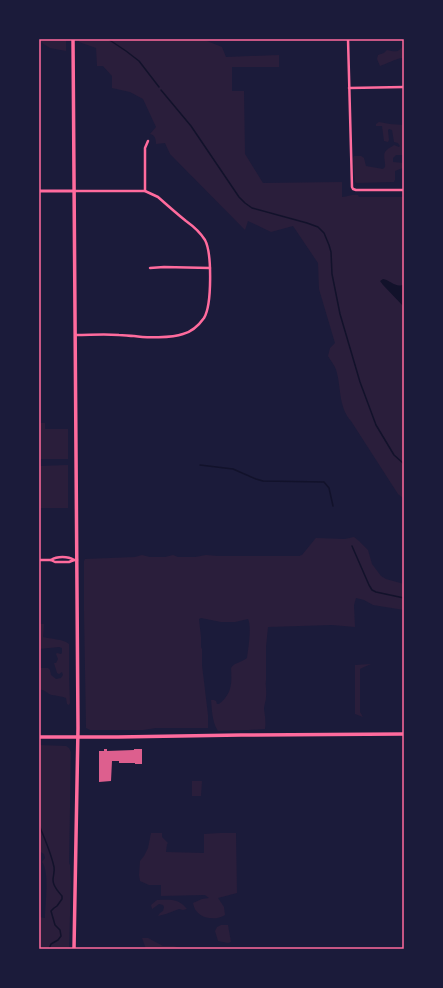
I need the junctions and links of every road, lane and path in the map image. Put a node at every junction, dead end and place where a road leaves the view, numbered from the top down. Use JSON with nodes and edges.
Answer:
{"nodes":[{"id":1,"x":73,"y":39,"type":"edge"},
{"id":2,"x":348,"y":39,"type":"edge"},
{"id":3,"x":404,"y":87,"type":"edge"},
{"id":4,"x":349,"y":88,"type":"junction"},
{"id":5,"x":148,"y":141,"type":"dead end"},
{"id":6,"x":404,"y":190,"type":"edge"},
{"id":7,"x":39,"y":191,"type":"edge"},
{"id":8,"x":74,"y":191,"type":"junction"},
{"id":9,"x":145,"y":191,"type":"junction"},
{"id":10,"x":150,"y":268,"type":"dead end"},
{"id":11,"x":210,"y":268,"type":"junction"},
{"id":12,"x":76,"y":335,"type":"junction"},
{"id":13,"x":39,"y":560,"type":"edge"},
{"id":14,"x":51,"y":560,"type":"junction"},
{"id":15,"x":75,"y":560,"type":"junction"},
{"id":16,"x":404,"y":734,"type":"edge"},
{"id":17,"x":39,"y":737,"type":"edge"},
{"id":18,"x":78,"y":738,"type":"junction"},
{"id":19,"x":74,"y":949,"type":"edge"}],
"edges":[{"from":1,"to":8,"type":"main road"},
{"from":2,"to":4,"type":"street"},
{"from":3,"to":4,"type":"street"},
{"from":4,"to":6,"type":"street"},
{"from":5,"to":9,"type":"street"},
{"from":7,"to":8,"type":"street"},
{"from":8,"to":9,"type":"street"},
{"from":8,"to":12,"type":"main road"},
{"from":9,"to":11,"type":"street"},
{"from":10,"to":11,"type":"street"},
{"from":11,"to":12,"type":"street"},
{"from":12,"to":15,"type":"main road"},
{"from":13,"to":14,"type":"street"},
{"from":14,"to":15,"type":"street"},
{"from":14,"to":15,"type":"street"},
{"from":15,"to":18,"type":"main road"},
{"from":16,"to":18,"type":"main road"},
{"from":17,"to":18,"type":"main road"},
{"from":18,"to":19,"type":"main road"}]}
